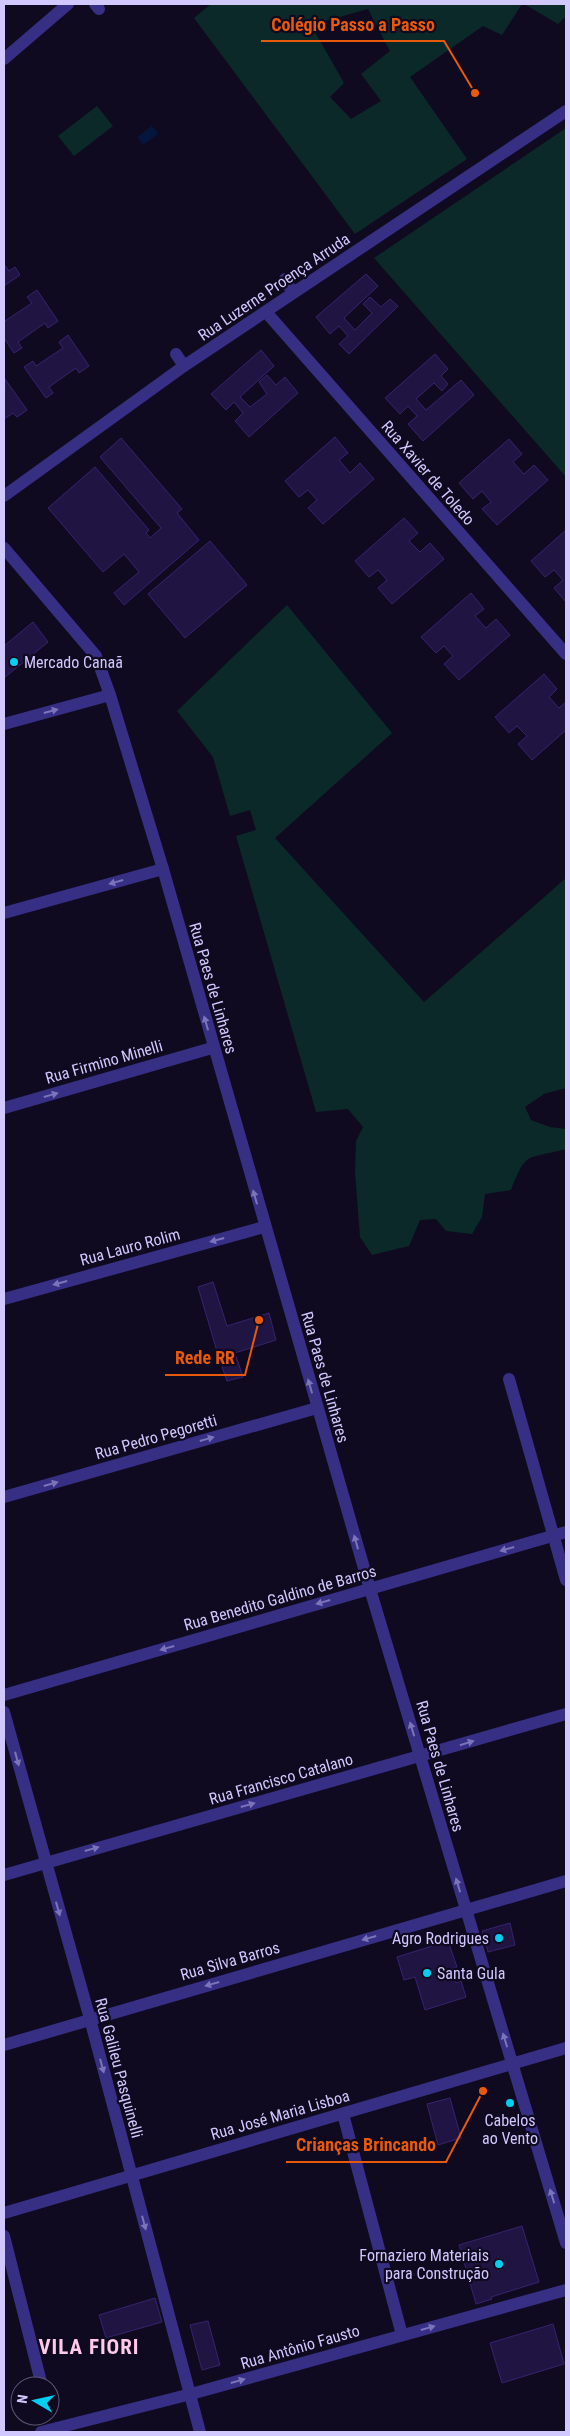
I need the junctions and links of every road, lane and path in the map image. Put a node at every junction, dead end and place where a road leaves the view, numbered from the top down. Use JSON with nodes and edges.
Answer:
{"nodes":[{"id":1,"x":68,"y":4,"type":"edge"},
{"id":2,"x":4,"y":59,"type":"edge"},
{"id":3,"x":566,"y":111,"type":"edge"},
{"id":4,"x":285,"y":279,"type":"dead end"},
{"id":5,"x":293,"y":293,"type":"junction"},
{"id":6,"x":266,"y":312,"type":"junction"},
{"id":7,"x":176,"y":354,"type":"dead end"},
{"id":8,"x":184,"y":366,"type":"junction"},
{"id":9,"x":4,"y":496,"type":"edge"},
{"id":10,"x":4,"y":548,"type":"edge"},
{"id":11,"x":566,"y":654,"type":"edge"},
{"id":12,"x":110,"y":695,"type":"junction"},
{"id":13,"x":4,"y":724,"type":"edge"},
{"id":14,"x":163,"y":869,"type":"junction"},
{"id":15,"x":4,"y":914,"type":"edge"},
{"id":16,"x":212,"y":1048,"type":"junction"},
{"id":17,"x":4,"y":1108,"type":"edge"},
{"id":18,"x":264,"y":1227,"type":"junction"},
{"id":19,"x":4,"y":1299,"type":"edge"},
{"id":20,"x":509,"y":1379,"type":"dead end"},
{"id":21,"x":317,"y":1408,"type":"junction"},
{"id":22,"x":4,"y":1497,"type":"edge"},
{"id":23,"x":566,"y":1532,"type":"edge"},
{"id":24,"x":554,"y":1536,"type":"junction"},
{"id":25,"x":566,"y":1580,"type":"edge"},
{"id":26,"x":370,"y":1589,"type":"junction"},
{"id":27,"x":4,"y":1695,"type":"edge"},
{"id":28,"x":4,"y":1712,"type":"edge"},
{"id":29,"x":566,"y":1714,"type":"edge"},
{"id":30,"x":421,"y":1757,"type":"junction"},
{"id":31,"x":45,"y":1862,"type":"junction"},
{"id":32,"x":4,"y":1875,"type":"edge"},
{"id":33,"x":566,"y":1881,"type":"edge"},
{"id":34,"x":466,"y":1910,"type":"junction"},
{"id":35,"x":90,"y":2019,"type":"junction"},
{"id":36,"x":4,"y":2045,"type":"edge"},
{"id":37,"x":566,"y":2048,"type":"edge"},
{"id":38,"x":512,"y":2064,"type":"junction"},
{"id":39,"x":343,"y":2114,"type":"junction"},
{"id":40,"x":131,"y":2175,"type":"junction"},
{"id":41,"x":4,"y":2213,"type":"edge"},
{"id":42,"x":4,"y":2236,"type":"edge"},
{"id":43,"x":566,"y":2242,"type":"edge"},
{"id":44,"x":566,"y":2290,"type":"edge"},
{"id":45,"x":402,"y":2335,"type":"junction"},
{"id":46,"x":39,"y":2376,"type":"edge"},
{"id":47,"x":190,"y":2394,"type":"junction"},
{"id":48,"x":47,"y":2431,"type":"edge"},
{"id":49,"x":200,"y":2432,"type":"edge"}],
"edges":[{"from":1,"to":2,"type":"street"},
{"from":3,"to":5,"type":"street","name":"Rua Luzerne Proença Arruda"},
{"from":4,"to":5,"type":"street"},
{"from":5,"to":6,"type":"street","name":"Rua Luzerne Proença Arruda"},
{"from":6,"to":8,"type":"street","name":"Rua Luzerne Proença Arruda"},
{"from":6,"to":11,"type":"street","name":"Rua Xavier de Toledo"},
{"from":7,"to":8,"type":"street"},
{"from":8,"to":9,"type":"street","name":"Rua Luzerne Proença Arruda"},
{"from":10,"to":12,"type":"street","name":"Rua Paes de Linhares"},
{"from":13,"to":12,"type":"street","one_way":true},
{"from":12,"to":14,"type":"street","name":"Rua Paes de Linhares"},
{"from":14,"to":15,"type":"street","one_way":true},
{"from":16,"to":14,"type":"street","name":"Rua Paes de Linhares","one_way":true},
{"from":17,"to":16,"type":"street","name":"Rua Firmino Minelli","one_way":true},
{"from":18,"to":16,"type":"street","name":"Rua Paes de Linhares","one_way":true},
{"from":18,"to":19,"type":"street","name":"Rua Lauro Rolim","one_way":true},
{"from":21,"to":18,"type":"street","name":"Rua Paes de Linhares","one_way":true},
{"from":20,"to":24,"type":"street"},
{"from":22,"to":21,"type":"street","name":"Rua Pedro Pegoretti","one_way":true},
{"from":26,"to":21,"type":"street","name":"Rua Paes de Linhares","one_way":true},
{"from":23,"to":24,"type":"street","name":"Rua Benedito Galdino de Barros"},
{"from":24,"to":25,"type":"street"},
{"from":24,"to":26,"type":"street","name":"Rua Benedito Galdino de Barros","one_way":true},
{"from":26,"to":27,"type":"street","name":"Rua Benedito Galdino de Barros","one_way":true},
{"from":30,"to":26,"type":"street","name":"Rua Paes de Linhares","one_way":true},
{"from":28,"to":31,"type":"street","name":"Rua Galileu Pasquinelli","one_way":true},
{"from":30,"to":29,"type":"street","name":"Rua Francisco Catalano","one_way":true},
{"from":31,"to":30,"type":"street","name":"Rua Francisco Catalano","one_way":true},
{"from":34,"to":30,"type":"street","name":"Rua Paes de Linhares","one_way":true},
{"from":31,"to":32,"type":"street","name":"Rua Francisco Catalano"},
{"from":31,"to":35,"type":"street","name":"Rua Galileu Pasquinelli","one_way":true},
{"from":33,"to":34,"type":"street","name":"Rua Silva Barros"},
{"from":34,"to":35,"type":"street","name":"Rua Silva Barros","one_way":true},
{"from":38,"to":34,"type":"street","name":"Rua Paes de Linhares","one_way":true},
{"from":35,"to":36,"type":"street","name":"Rua Silva Barros"},
{"from":35,"to":40,"type":"street","name":"Rua Galileu Pasquinelli","one_way":true},
{"from":37,"to":38,"type":"street","name":"Rua José Maria Lisboa"},
{"from":38,"to":39,"type":"street","name":"Rua José Maria Lisboa"},
{"from":43,"to":38,"type":"street","name":"Rua Paes de Linhares","one_way":true},
{"from":39,"to":40,"type":"street","name":"Rua José Maria Lisboa"},
{"from":39,"to":45,"type":"street"},
{"from":40,"to":41,"type":"street","name":"Rua José Maria Lisboa"},
{"from":40,"to":47,"type":"street","name":"Rua Galileu Pasquinelli","one_way":true},
{"from":42,"to":46,"type":"street"},
{"from":45,"to":44,"type":"street","name":"Rua Antônio Fausto","one_way":true},
{"from":47,"to":45,"type":"street","name":"Rua Antônio Fausto","one_way":true},
{"from":47,"to":48,"type":"street","name":"Rua Antônio Fausto"},
{"from":47,"to":49,"type":"street","name":"Rua Galileu Pasquinelli"}]}
